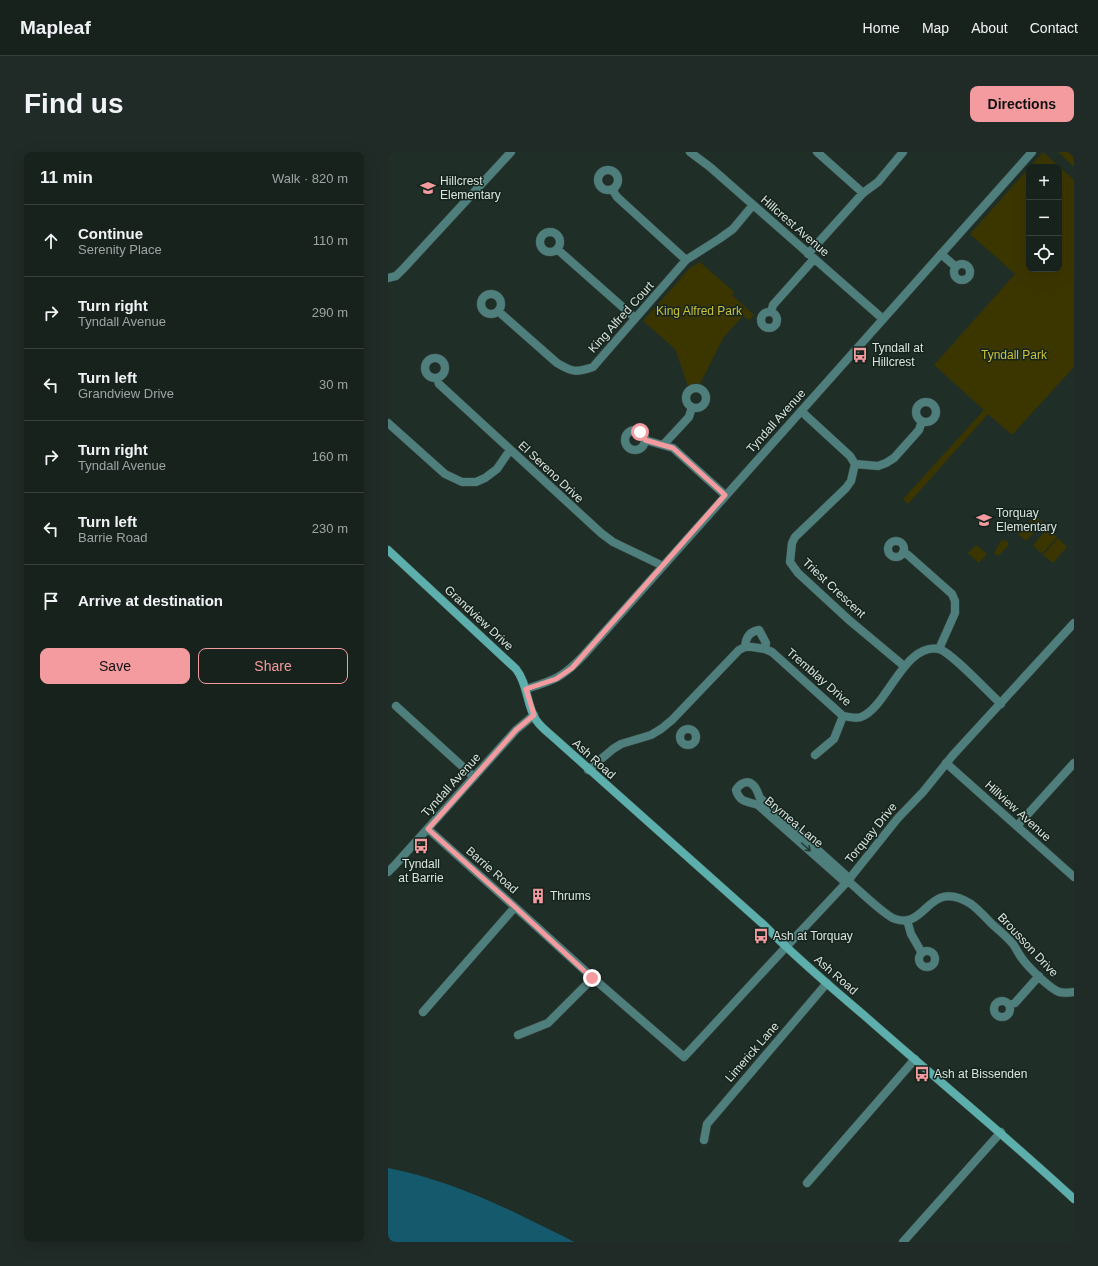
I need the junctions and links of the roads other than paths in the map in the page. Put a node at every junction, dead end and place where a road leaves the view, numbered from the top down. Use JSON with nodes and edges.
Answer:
{"nodes":[{"id":1,"x":511,"y":152,"type":"edge"},
{"id":2,"x":690,"y":152,"type":"edge"},
{"id":3,"x":817,"y":152,"type":"edge"},
{"id":4,"x":903,"y":152,"type":"edge"},
{"id":5,"x":1032,"y":152,"type":"edge"},
{"id":6,"x":612,"y":189,"type":"dead end"},
{"id":7,"x":863,"y":193,"type":"junction"},
{"id":8,"x":753,"y":205,"type":"junction"},
{"id":9,"x":557,"y":249,"type":"dead end"},
{"id":10,"x":941,"y":254,"type":"junction"},
{"id":11,"x":811,"y":256,"type":"junction"},
{"id":12,"x":686,"y":260,"type":"junction"},
{"id":13,"x":956,"y":267,"type":"dead end"},
{"id":14,"x":388,"y":278,"type":"edge"},
{"id":15,"x":498,"y":311,"type":"dead end"},
{"id":16,"x":771,"y":312,"type":"dead end"},
{"id":17,"x":635,"y":318,"type":"junction"},
{"id":18,"x":883,"y":319,"type":"junction"},
{"id":19,"x":437,"y":378,"type":"dead end"},
{"id":20,"x":692,"y":407,"type":"dead end"},
{"id":21,"x":801,"y":411,"type":"junction"},
{"id":22,"x":922,"y":421,"type":"dead end"},
{"id":23,"x":388,"y":424,"type":"edge"},
{"id":24,"x":645,"y":440,"type":"dead end"},
{"id":25,"x":664,"y":444,"type":"junction"},
{"id":26,"x":510,"y":450,"type":"junction"},
{"id":27,"x":855,"y":464,"type":"junction"},
{"id":28,"x":725,"y":495,"type":"junction"},
{"id":29,"x":388,"y":550,"type":"edge"},
{"id":30,"x":903,"y":552,"type":"dead end"},
{"id":31,"x":663,"y":566,"type":"junction"},
{"id":32,"x":1074,"y":623,"type":"edge"},
{"id":33,"x":745,"y":647,"type":"junction"},
{"id":34,"x":765,"y":649,"type":"junction"},
{"id":35,"x":940,"y":650,"type":"junction"},
{"id":36,"x":904,"y":666,"type":"junction"},
{"id":37,"x":526,"y":689,"type":"junction"},
{"id":38,"x":1001,"y":704,"type":"junction"},
{"id":39,"x":396,"y":706,"type":"dead end"},
{"id":40,"x":534,"y":715,"type":"junction"},
{"id":41,"x":843,"y":716,"type":"junction"},
{"id":42,"x":672,"y":720,"type":"junction"},
{"id":43,"x":682,"y":732,"type":"dead end"},
{"id":44,"x":815,"y":755,"type":"dead end"},
{"id":45,"x":946,"y":763,"type":"junction"},
{"id":46,"x":1074,"y":764,"type":"edge"},
{"id":47,"x":588,"y":770,"type":"junction"},
{"id":48,"x":474,"y":777,"type":"junction"},
{"id":49,"x":1017,"y":826,"type":"junction"},
{"id":50,"x":428,"y":829,"type":"junction"},
{"id":51,"x":388,"y":872,"type":"edge"},
{"id":52,"x":1074,"y":877,"type":"edge"},
{"id":53,"x":848,"y":881,"type":"junction"},
{"id":54,"x":515,"y":907,"type":"junction"},
{"id":55,"x":907,"y":920,"type":"junction"},
{"id":56,"x":786,"y":948,"type":"junction"},
{"id":57,"x":922,"y":953,"type":"dead end"},
{"id":58,"x":1039,"y":976,"type":"junction"},
{"id":59,"x":592,"y":978,"type":"junction"},
{"id":60,"x":827,"y":983,"type":"junction"},
{"id":61,"x":1074,"y":992,"type":"edge"},
{"id":62,"x":1009,"y":1005,"type":"dead end"},
{"id":63,"x":423,"y":1012,"type":"dead end"},
{"id":64,"x":518,"y":1035,"type":"dead end"},
{"id":65,"x":684,"y":1057,"type":"joint"},
{"id":66,"x":914,"y":1060,"type":"junction"},
{"id":67,"x":1001,"y":1132,"type":"junction"},
{"id":68,"x":704,"y":1140,"type":"dead end"},
{"id":69,"x":807,"y":1183,"type":"dead end"},
{"id":70,"x":1074,"y":1199,"type":"edge"},
{"id":71,"x":903,"y":1242,"type":"edge"}],
"edges":[{"from":1,"to":14,"type":"street"},
{"from":2,"to":8,"type":"street","name":"Hillcrest Avenue"},
{"from":3,"to":7,"type":"street"},
{"from":4,"to":7,"type":"street"},
{"from":5,"to":10,"type":"street","name":"Tyndall Avenue"},
{"from":6,"to":12,"type":"street"},
{"from":7,"to":11,"type":"street"},
{"from":8,"to":11,"type":"street","name":"Hillcrest Avenue"},
{"from":8,"to":12,"type":"street","name":"King Alfred Court"},
{"from":9,"to":17,"type":"street"},
{"from":10,"to":13,"type":"street"},
{"from":10,"to":18,"type":"street","name":"Tyndall Avenue"},
{"from":11,"to":16,"type":"street"},
{"from":11,"to":18,"type":"street","name":"Hillcrest Avenue"},
{"from":12,"to":17,"type":"street","name":"King Alfred Court"},
{"from":15,"to":17,"type":"street","name":"King Alfred Court"},
{"from":18,"to":21,"type":"street","name":"Tyndall Avenue"},
{"from":19,"to":26,"type":"street","name":"El Sereno Drive"},
{"from":20,"to":25,"type":"street"},
{"from":21,"to":27,"type":"street"},
{"from":21,"to":28,"type":"street","name":"Tyndall Avenue"},
{"from":22,"to":27,"type":"street"},
{"from":23,"to":26,"type":"street"},
{"from":24,"to":25,"type":"street"},
{"from":25,"to":28,"type":"street"},
{"from":26,"to":31,"type":"street","name":"El Sereno Drive"},
{"from":27,"to":36,"type":"street","name":"Triest Crescent"},
{"from":28,"to":31,"type":"street","name":"Tyndall Avenue"},
{"from":29,"to":37,"type":"main road","name":"Grandview Drive"},
{"from":30,"to":35,"type":"street"},
{"from":31,"to":37,"type":"street","name":"Tyndall Avenue"},
{"from":32,"to":38,"type":"street","name":"Torquay Drive"},
{"from":33,"to":34,"type":"street","name":"Tremblay Drive"},
{"from":33,"to":34,"type":"street"},
{"from":33,"to":42,"type":"street"},
{"from":34,"to":41,"type":"street","name":"Tremblay Drive"},
{"from":35,"to":36,"type":"street","name":"Tremblay Drive"},
{"from":35,"to":38,"type":"street"},
{"from":36,"to":41,"type":"street","name":"Tremblay Drive"},
{"from":37,"to":40,"type":"main road","name":"Grandview Drive"},
{"from":38,"to":45,"type":"street","name":"Torquay Drive"},
{"from":39,"to":48,"type":"street"},
{"from":40,"to":47,"type":"main road","name":"Ash Road"},
{"from":40,"to":48,"type":"street","name":"Tyndall Avenue"},
{"from":41,"to":44,"type":"street"},
{"from":42,"to":43,"type":"street"},
{"from":42,"to":47,"type":"street"},
{"from":45,"to":49,"type":"street","name":"Hillview Avenue"},
{"from":45,"to":53,"type":"street","name":"Torquay Drive"},
{"from":46,"to":49,"type":"street"},
{"from":47,"to":56,"type":"main road","name":"Ash Road"},
{"from":48,"to":50,"type":"street","name":"Tyndall Avenue"},
{"from":49,"to":52,"type":"street","name":"Hillview Avenue"},
{"from":50,"to":51,"type":"street","name":"Tyndall Avenue"},
{"from":50,"to":54,"type":"street","name":"Barrie Road"},
{"from":53,"to":53,"type":"street","name":"Brymea Lane","one_way":true},
{"from":53,"to":55,"type":"street"},
{"from":53,"to":56,"type":"street","name":"Torquay Drive"},
{"from":54,"to":59,"type":"street","name":"Barrie Road"},
{"from":54,"to":63,"type":"street"},
{"from":55,"to":57,"type":"street"},
{"from":55,"to":58,"type":"street","name":"Brousson Drive"},
{"from":56,"to":60,"type":"main road","name":"Ash Road"},
{"from":56,"to":65,"type":"street","name":"Torquay Drive"},
{"from":58,"to":61,"type":"street","name":"Brousson Drive"},
{"from":58,"to":62,"type":"street"},
{"from":59,"to":64,"type":"street"},
{"from":59,"to":65,"type":"street","name":"Barrie Road"},
{"from":60,"to":66,"type":"main road","name":"Ash Road"},
{"from":60,"to":68,"type":"street","name":"Limerick Lane"},
{"from":66,"to":67,"type":"main road","name":"Ash Road"},
{"from":66,"to":69,"type":"street"},
{"from":67,"to":70,"type":"main road","name":"Ash Road"},
{"from":67,"to":71,"type":"street"}]}
